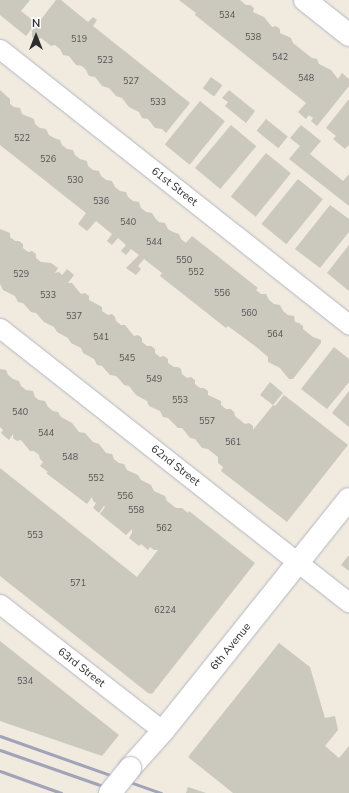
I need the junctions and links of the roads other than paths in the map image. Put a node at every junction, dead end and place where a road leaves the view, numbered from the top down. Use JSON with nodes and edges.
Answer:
{"nodes":[{"id":1,"x":305,"y":0,"type":"edge"},
{"id":2,"x":349,"y":35,"type":"edge"},
{"id":3,"x":0,"y":49,"type":"edge"},
{"id":4,"x":349,"y":325,"type":"edge"},
{"id":5,"x":0,"y":328,"type":"edge"},
{"id":6,"x":349,"y":499,"type":"edge"},
{"id":7,"x":298,"y":563,"type":"junction"},
{"id":8,"x":0,"y":604,"type":"edge"},
{"id":9,"x":349,"y":604,"type":"edge"},
{"id":10,"x":163,"y":731,"type":"junction"},
{"id":11,"x":110,"y":793,"type":"edge"}],
"edges":[{"from":1,"to":2,"type":"main road"},
{"from":3,"to":4,"type":"street","name":"61st Street"},
{"from":5,"to":7,"type":"street","name":"62nd Street"},
{"from":6,"to":7,"type":"main road","name":"6th Avenue"},
{"from":7,"to":9,"type":"street","name":"62nd Street"},
{"from":7,"to":10,"type":"main road","name":"6th Avenue"},
{"from":8,"to":10,"type":"street","name":"63rd Street"},
{"from":10,"to":11,"type":"main road","name":"6th Avenue","bridge":true}]}
